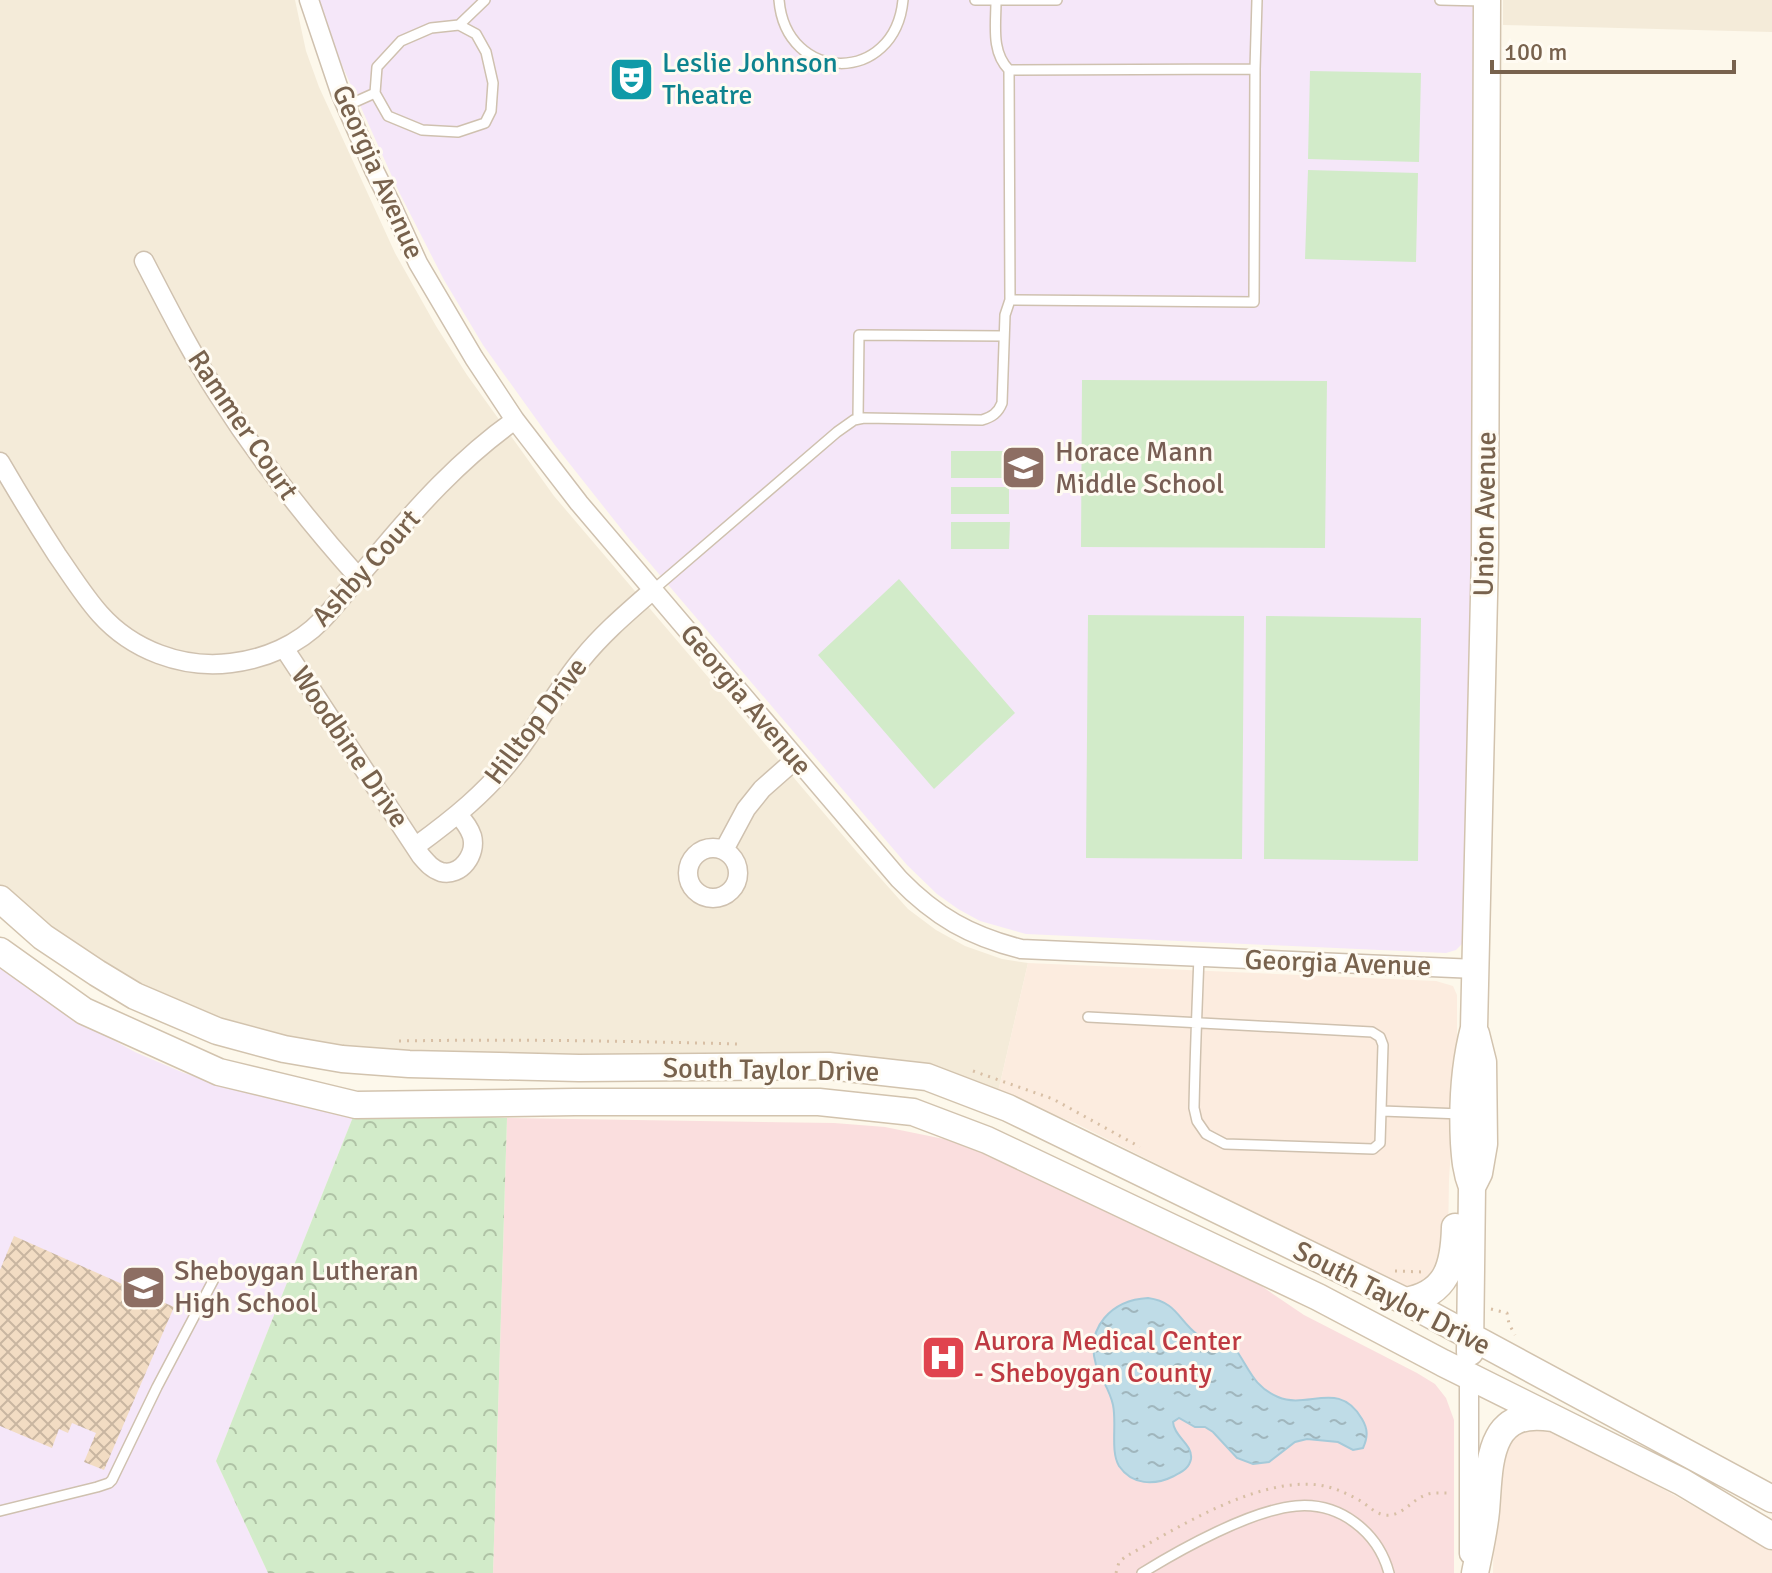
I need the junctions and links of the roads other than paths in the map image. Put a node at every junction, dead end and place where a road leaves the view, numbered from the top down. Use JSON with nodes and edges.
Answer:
{"nodes":[{"id":1,"x":309,"y":0,"type":"edge"},
{"id":2,"x":485,"y":0,"type":"edge"},
{"id":3,"x":779,"y":0,"type":"edge"},
{"id":4,"x":903,"y":0,"type":"edge"},
{"id":5,"x":975,"y":0,"type":"edge"},
{"id":6,"x":1057,"y":0,"type":"edge"},
{"id":7,"x":1257,"y":0,"type":"edge"},
{"id":8,"x":1440,"y":0,"type":"edge"},
{"id":9,"x":1487,"y":0,"type":"edge"},
{"id":10,"x":996,"y":1,"type":"edge"},
{"id":11,"x":459,"y":25,"type":"junction"},
{"id":12,"x":1255,"y":69,"type":"junction"},
{"id":13,"x":1009,"y":70,"type":"junction"},
{"id":14,"x":375,"y":93,"type":"junction"},
{"id":15,"x":346,"y":106,"type":"junction"},
{"id":16,"x":144,"y":261,"type":"dead end"},
{"id":17,"x":1010,"y":300,"type":"junction"},
{"id":18,"x":1004,"y":336,"type":"junction"},
{"id":19,"x":858,"y":418,"type":"junction"},
{"id":20,"x":515,"y":420,"type":"junction"},
{"id":21,"x":0,"y":462,"type":"edge"},
{"id":22,"x":358,"y":577,"type":"junction"},
{"id":23,"x":653,"y":590,"type":"junction"},
{"id":24,"x":284,"y":648,"type":"junction"},
{"id":25,"x":796,"y":759,"type":"junction"},
{"id":26,"x":458,"y":815,"type":"junction"},
{"id":27,"x":416,"y":846,"type":"junction"},
{"id":28,"x":724,"y":850,"type":"dead end"},
{"id":29,"x":0,"y":899,"type":"edge"},
{"id":30,"x":0,"y":951,"type":"edge"},
{"id":31,"x":1199,"y":957,"type":"junction"},
{"id":32,"x":1476,"y":969,"type":"junction"},
{"id":33,"x":1088,"y":1017,"type":"dead end"},
{"id":34,"x":1197,"y":1022,"type":"junction"},
{"id":35,"x":1474,"y":1028,"type":"junction"},
{"id":36,"x":1382,"y":1111,"type":"junction"},
{"id":37,"x":1463,"y":1114,"type":"junction"},
{"id":38,"x":1464,"y":1148,"type":"junction"},
{"id":39,"x":1472,"y":1187,"type":"junction"},
{"id":40,"x":215,"y":1277,"type":"dead end"},
{"id":41,"x":1405,"y":1301,"type":"junction"},
{"id":42,"x":1470,"y":1337,"type":"junction"},
{"id":43,"x":1469,"y":1376,"type":"junction"},
{"id":44,"x":1555,"y":1419,"type":"junction"},
{"id":45,"x":1772,"y":1499,"type":"edge"},
{"id":46,"x":0,"y":1511,"type":"edge"},
{"id":47,"x":1772,"y":1536,"type":"edge"},
{"id":48,"x":1142,"y":1573,"type":"edge"},
{"id":49,"x":1389,"y":1573,"type":"edge"},
{"id":50,"x":1468,"y":1573,"type":"edge"},
{"id":51,"x":1475,"y":1573,"type":"edge"}],
"edges":[{"from":1,"to":15,"type":"street","name":"Georgia Avenue"},
{"from":2,"to":11,"type":"lane"},
{"from":3,"to":4,"type":"lane"},
{"from":5,"to":10,"type":"lane"},
{"from":6,"to":10,"type":"lane"},
{"from":7,"to":12,"type":"lane"},
{"from":8,"to":9,"type":"lane"},
{"from":9,"to":32,"type":"main road","name":"Union Avenue"},
{"from":10,"to":13,"type":"lane"},
{"from":11,"to":14,"type":"lane"},
{"from":11,"to":14,"type":"lane"},
{"from":12,"to":13,"type":"lane"},
{"from":12,"to":17,"type":"lane"},
{"from":13,"to":17,"type":"lane"},
{"from":14,"to":15,"type":"lane"},
{"from":15,"to":20,"type":"street","name":"Georgia Avenue"},
{"from":16,"to":22,"type":"street","name":"Rammer Court"},
{"from":17,"to":18,"type":"lane"},
{"from":18,"to":19,"type":"lane"},
{"from":18,"to":19,"type":"lane"},
{"from":19,"to":23,"type":"lane"},
{"from":20,"to":22,"type":"street","name":"Ashby Court"},
{"from":20,"to":23,"type":"street","name":"Georgia Avenue"},
{"from":21,"to":24,"type":"street","name":"Ashby Court"},
{"from":22,"to":24,"type":"street","name":"Ashby Court"},
{"from":23,"to":25,"type":"street","name":"Georgia Avenue"},
{"from":23,"to":26,"type":"street","name":"Hilltop Drive"},
{"from":24,"to":27,"type":"street","name":"Woodbine Drive"},
{"from":25,"to":28,"type":"street"},
{"from":25,"to":31,"type":"street","name":"Georgia Avenue"},
{"from":26,"to":27,"type":"street","name":"Hilltop Drive"},
{"from":26,"to":27,"type":"street"},
{"from":29,"to":41,"type":"main road","name":"South Taylor Drive"},
{"from":30,"to":43,"type":"main road","name":"South Taylor Drive"},
{"from":31,"to":32,"type":"street","name":"Georgia Avenue"},
{"from":31,"to":34,"type":"lane"},
{"from":32,"to":35,"type":"main road","name":"Union Avenue"},
{"from":33,"to":34,"type":"lane"},
{"from":34,"to":36,"type":"lane"},
{"from":34,"to":36,"type":"lane"},
{"from":35,"to":37,"type":"main road","name":"Union Avenue"},
{"from":35,"to":39,"type":"main road","name":"Union Avenue"},
{"from":36,"to":37,"type":"lane"},
{"from":37,"to":38,"type":"main road","name":"Union Avenue"},
{"from":38,"to":39,"type":"main road","name":"Union Avenue"},
{"from":38,"to":41,"type":"main road"},
{"from":39,"to":42,"type":"main road","name":"Union Avenue"},
{"from":40,"to":46,"type":"lane"},
{"from":41,"to":42,"type":"main road","name":"South Taylor Drive"},
{"from":42,"to":43,"type":"main road","name":"Union Avenue"},
{"from":42,"to":45,"type":"main road","name":"South Taylor Drive"},
{"from":43,"to":44,"type":"main road","name":"South Taylor Drive"},
{"from":43,"to":50,"type":"street","name":"Union Avenue"},
{"from":44,"to":47,"type":"main road","name":"South Taylor Drive"},
{"from":44,"to":51,"type":"main road"},
{"from":48,"to":49,"type":"lane"}]}
